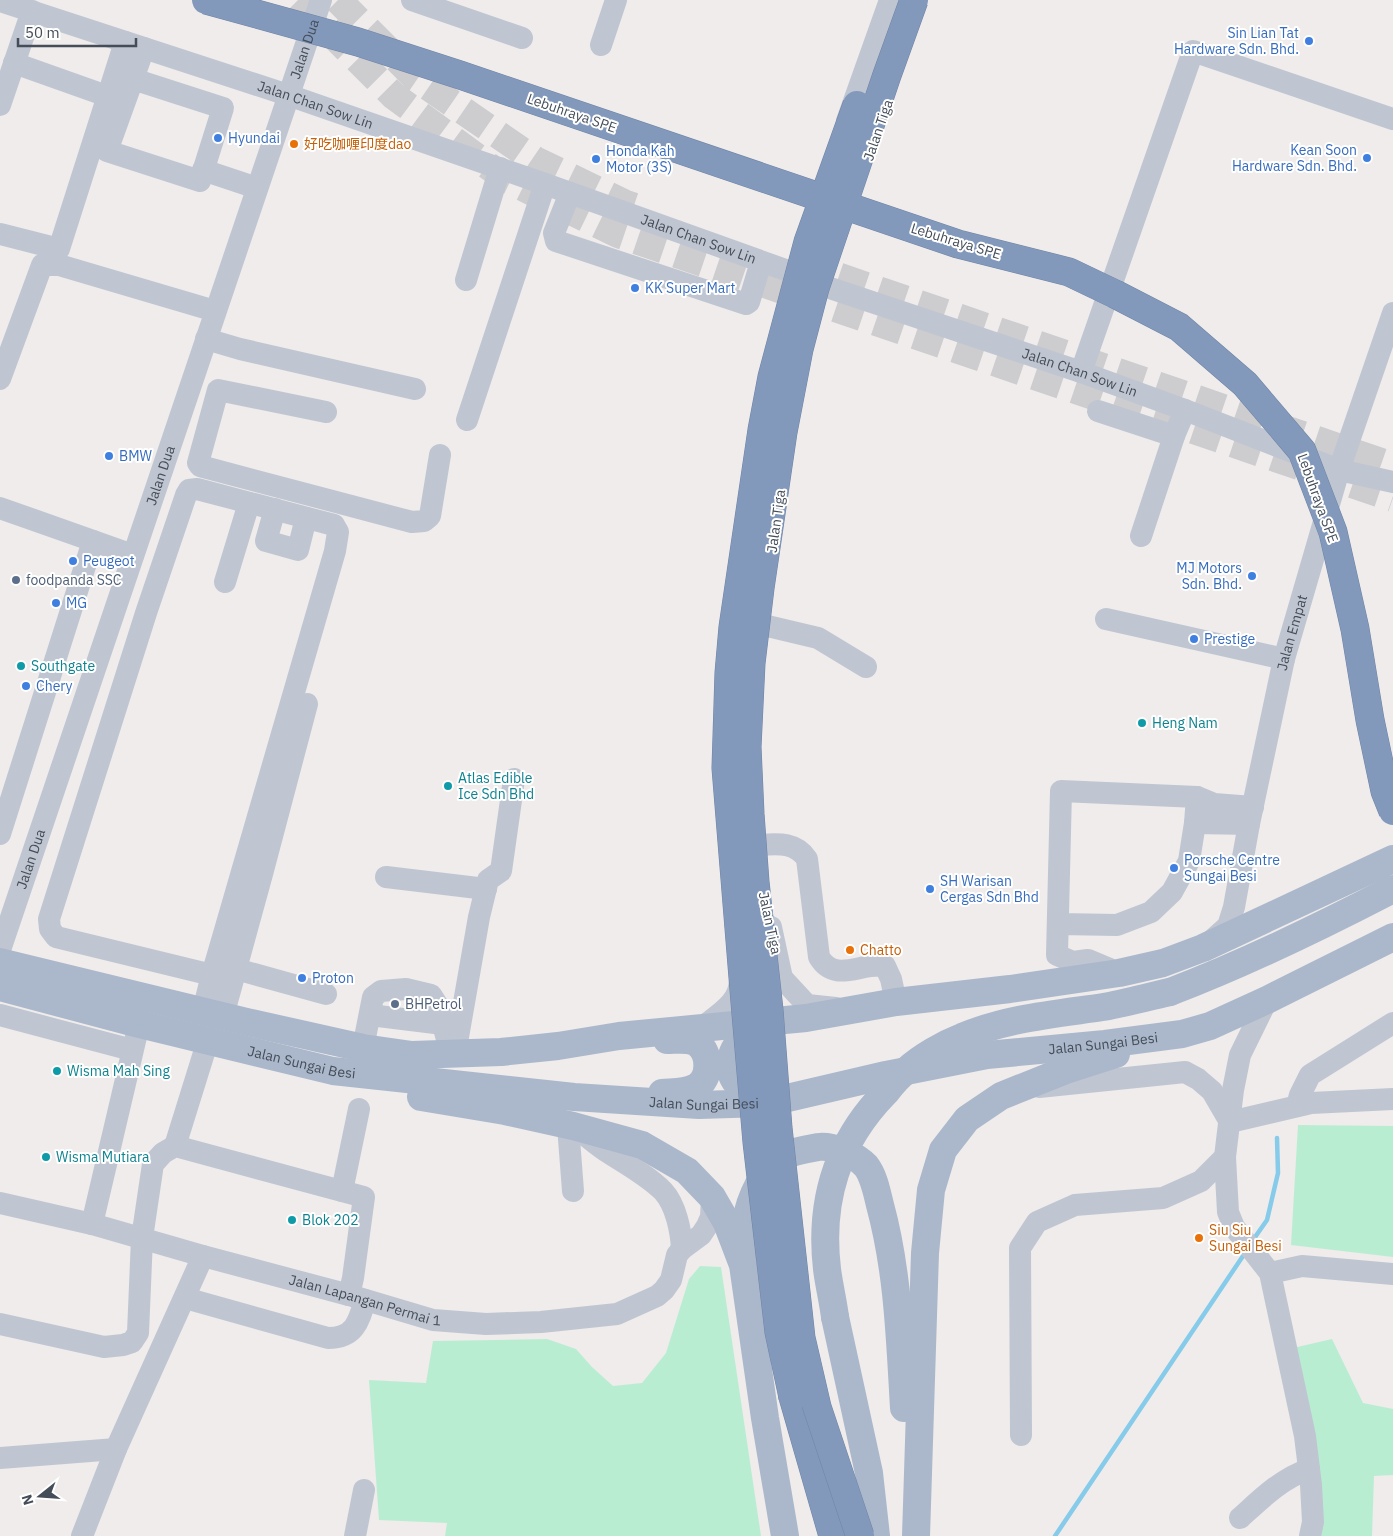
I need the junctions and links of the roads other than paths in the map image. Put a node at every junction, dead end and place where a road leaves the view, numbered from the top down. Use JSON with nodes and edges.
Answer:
{"nodes":[{"id":1,"x":206,"y":0,"type":"edge"},
{"id":2,"x":274,"y":0,"type":"edge"},
{"id":3,"x":321,"y":0,"type":"edge"},
{"id":4,"x":412,"y":0,"type":"edge"},
{"id":5,"x":616,"y":0,"type":"edge"},
{"id":6,"x":890,"y":0,"type":"edge"},
{"id":7,"x":895,"y":0,"type":"edge"},
{"id":8,"x":914,"y":0,"type":"edge"},
{"id":9,"x":923,"y":0,"type":"edge"},
{"id":10,"x":0,"y":1,"type":"edge"},
{"id":11,"x":32,"y":11,"type":"junction"},
{"id":12,"x":522,"y":38,"type":"dead end"},
{"id":13,"x":135,"y":45,"type":"junction"},
{"id":14,"x":601,"y":45,"type":"dead end"},
{"id":15,"x":14,"y":63,"type":"junction"},
{"id":16,"x":133,"y":79,"type":"junction"},
{"id":17,"x":288,"y":95,"type":"junction"},
{"id":18,"x":107,"y":96,"type":"junction"},
{"id":19,"x":0,"y":105,"type":"edge"},
{"id":20,"x":1393,"y":119,"type":"edge"},
{"id":21,"x":500,"y":168,"type":"junction"},
{"id":22,"x":203,"y":170,"type":"junction"},
{"id":23,"x":545,"y":184,"type":"junction"},
{"id":24,"x":257,"y":188,"type":"junction"},
{"id":25,"x":570,"y":193,"type":"junction"},
{"id":26,"x":0,"y":234,"type":"edge"},
{"id":27,"x":761,"y":262,"type":"junction"},
{"id":28,"x":794,"y":273,"type":"junction"},
{"id":29,"x":466,"y":280,"type":"dead end"},
{"id":30,"x":824,"y":286,"type":"junction"},
{"id":31,"x":216,"y":311,"type":"junction"},
{"id":32,"x":1393,"y":313,"type":"edge"},
{"id":33,"x":206,"y":339,"type":"junction"},
{"id":34,"x":1081,"y":372,"type":"junction"},
{"id":35,"x":0,"y":378,"type":"edge"},
{"id":36,"x":414,"y":389,"type":"dead end"},
{"id":37,"x":185,"y":403,"type":"junction"},
{"id":38,"x":212,"y":410,"type":"junction"},
{"id":39,"x":1185,"y":410,"type":"junction"},
{"id":40,"x":1098,"y":411,"type":"dead end"},
{"id":41,"x":326,"y":412,"type":"dead end"},
{"id":42,"x":467,"y":420,"type":"dead end"},
{"id":43,"x":175,"y":431,"type":"junction"},
{"id":44,"x":1174,"y":436,"type":"junction"},
{"id":45,"x":204,"y":438,"type":"junction"},
{"id":46,"x":440,"y":455,"type":"dead end"},
{"id":47,"x":1339,"y":470,"type":"junction"},
{"id":48,"x":1393,"y":482,"type":"edge"},
{"id":49,"x":249,"y":502,"type":"junction"},
{"id":50,"x":0,"y":508,"type":"edge"},
{"id":51,"x":275,"y":509,"type":"junction"},
{"id":52,"x":306,"y":518,"type":"junction"},
{"id":53,"x":1141,"y":536,"type":"dead end"},
{"id":54,"x":93,"y":541,"type":"junction"},
{"id":55,"x":335,"y":551,"type":"junction"},
{"id":56,"x":133,"y":555,"type":"junction"},
{"id":57,"x":225,"y":582,"type":"dead end"},
{"id":58,"x":117,"y":603,"type":"junction"},
{"id":59,"x":146,"y":613,"type":"junction"},
{"id":60,"x":304,"y":614,"type":"dead end"},
{"id":61,"x":1106,"y":619,"type":"dead end"},
{"id":62,"x":763,"y":625,"type":"junction"},
{"id":63,"x":1284,"y":659,"type":"junction"},
{"id":64,"x":866,"y":667,"type":"dead end"},
{"id":65,"x":307,"y":704,"type":"dead end"},
{"id":66,"x":27,"y":750,"type":"junction"},
{"id":67,"x":63,"y":762,"type":"junction"},
{"id":68,"x":514,"y":778,"type":"dead end"},
{"id":69,"x":1393,"y":788,"type":"edge"},
{"id":70,"x":1197,"y":797,"type":"junction"},
{"id":71,"x":47,"y":810,"type":"junction"},
{"id":72,"x":1393,"y":811,"type":"edge"},
{"id":73,"x":1251,"y":816,"type":"junction"},
{"id":74,"x":80,"y":822,"type":"junction"},
{"id":75,"x":1195,"y":823,"type":"junction"},
{"id":76,"x":0,"y":834,"type":"edge"},
{"id":77,"x":758,"y":845,"type":"junction"},
{"id":78,"x":1393,"y":859,"type":"edge"},
{"id":79,"x":386,"y":877,"type":"dead end"},
{"id":80,"x":486,"y":889,"type":"junction"},
{"id":81,"x":1393,"y":890,"type":"edge"},
{"id":82,"x":1058,"y":924,"type":"junction"},
{"id":83,"x":1388,"y":942,"type":"edge"},
{"id":84,"x":1203,"y":948,"type":"junction"},
{"id":85,"x":0,"y":950,"type":"edge"},
{"id":86,"x":0,"y":962,"type":"edge"},
{"id":87,"x":236,"y":969,"type":"junction"},
{"id":88,"x":1119,"y":973,"type":"junction"},
{"id":89,"x":212,"y":975,"type":"junction"},
{"id":90,"x":0,"y":987,"type":"edge"},
{"id":91,"x":1010,"y":989,"type":"junction"},
{"id":92,"x":326,"y":994,"type":"dead end"},
{"id":93,"x":1267,"y":1000,"type":"junction"},
{"id":94,"x":896,"y":1002,"type":"junction"},
{"id":95,"x":852,"y":1009,"type":"junction"},
{"id":96,"x":213,"y":1013,"type":"junction"},
{"id":97,"x":0,"y":1015,"type":"edge"},
{"id":98,"x":370,"y":1015,"type":"junction"},
{"id":99,"x":1393,"y":1023,"type":"edge"},
{"id":100,"x":139,"y":1024,"type":"junction"},
{"id":101,"x":443,"y":1024,"type":"junction"},
{"id":102,"x":701,"y":1028,"type":"junction"},
{"id":103,"x":1182,"y":1034,"type":"junction"},
{"id":104,"x":208,"y":1040,"type":"junction"},
{"id":105,"x":558,"y":1046,"type":"junction"},
{"id":106,"x":363,"y":1048,"type":"junction"},
{"id":107,"x":132,"y":1050,"type":"junction"},
{"id":108,"x":453,"y":1054,"type":"junction"},
{"id":109,"x":333,"y":1071,"type":"junction"},
{"id":110,"x":886,"y":1075,"type":"junction"},
{"id":111,"x":1018,"y":1089,"type":"junction"},
{"id":112,"x":550,"y":1094,"type":"junction"},
{"id":113,"x":1393,"y":1099,"type":"edge"},
{"id":114,"x":1297,"y":1106,"type":"junction"},
{"id":115,"x":359,"y":1109,"type":"dead end"},
{"id":116,"x":1230,"y":1122,"type":"junction"},
{"id":117,"x":571,"y":1126,"type":"junction"},
{"id":118,"x":175,"y":1146,"type":"junction"},
{"id":119,"x":1225,"y":1157,"type":"junction"},
{"id":120,"x":342,"y":1191,"type":"junction"},
{"id":121,"x":573,"y":1191,"type":"dead end"},
{"id":122,"x":712,"y":1197,"type":"junction"},
{"id":123,"x":0,"y":1203,"type":"edge"},
{"id":124,"x":92,"y":1224,"type":"junction"},
{"id":125,"x":701,"y":1235,"type":"junction"},
{"id":126,"x":142,"y":1238,"type":"junction"},
{"id":127,"x":682,"y":1249,"type":"junction"},
{"id":128,"x":203,"y":1256,"type":"junction"},
{"id":129,"x":740,"y":1256,"type":"junction"},
{"id":130,"x":1270,"y":1272,"type":"junction"},
{"id":131,"x":1393,"y":1274,"type":"edge"},
{"id":132,"x":357,"y":1297,"type":"junction"},
{"id":133,"x":185,"y":1298,"type":"junction"},
{"id":134,"x":0,"y":1324,"type":"edge"},
{"id":135,"x":1021,"y":1435,"type":"dead end"},
{"id":136,"x":116,"y":1449,"type":"junction"},
{"id":137,"x":0,"y":1458,"type":"edge"},
{"id":138,"x":1309,"y":1469,"type":"junction"},
{"id":139,"x":364,"y":1490,"type":"dead end"},
{"id":140,"x":1240,"y":1518,"type":"dead end"},
{"id":141,"x":82,"y":1536,"type":"edge"},
{"id":142,"x":355,"y":1536,"type":"edge"},
{"id":143,"x":785,"y":1536,"type":"edge"},
{"id":144,"x":834,"y":1536,"type":"edge"},
{"id":145,"x":860,"y":1536,"type":"edge"},
{"id":146,"x":876,"y":1536,"type":"edge"},
{"id":147,"x":912,"y":1536,"type":"edge"},
{"id":148,"x":916,"y":1536,"type":"edge"},
{"id":149,"x":1310,"y":1536,"type":"edge"}],
"edges":[{"from":1,"to":72,"type":"highway","name":"Lebuhraya SPE","bridge":true},
{"from":2,"to":69,"type":"highway","name":"Lebuhraya SPE","bridge":true},
{"from":3,"to":17,"type":"street","name":"Jalan Dua"},
{"from":4,"to":12,"type":"street"},
{"from":5,"to":14,"type":"street"},
{"from":6,"to":28,"type":"street"},
{"from":7,"to":144,"type":"highway","bridge":true},
{"from":8,"to":145,"type":"highway","bridge":true},
{"from":9,"to":30,"type":"street","name":"Jalan Tiga"},
{"from":10,"to":11,"type":"street","name":"Jalan Chan Sow Lin"},
{"from":11,"to":13,"type":"street","name":"Jalan Chan Sow Lin"},
{"from":11,"to":15,"type":"street"},
{"from":13,"to":16,"type":"street"},
{"from":13,"to":17,"type":"street","name":"Jalan Chan Sow Lin"},
{"from":13,"to":18,"type":"street"},
{"from":15,"to":18,"type":"street"},
{"from":15,"to":19,"type":"street"},
{"from":16,"to":22,"type":"street"},
{"from":16,"to":22,"type":"street"},
{"from":17,"to":21,"type":"street","name":"Jalan Chan Sow Lin"},
{"from":17,"to":24,"type":"street","name":"Jalan Dua"},
{"from":18,"to":26,"type":"street"},
{"from":20,"to":34,"type":"street"},
{"from":21,"to":23,"type":"street","name":"Jalan Chan Sow Lin"},
{"from":21,"to":29,"type":"street"},
{"from":22,"to":24,"type":"street"},
{"from":23,"to":25,"type":"street","name":"Jalan Chan Sow Lin"},
{"from":23,"to":42,"type":"street"},
{"from":24,"to":31,"type":"street","name":"Jalan Dua"},
{"from":25,"to":27,"type":"street","name":"Jalan Chan Sow Lin"},
{"from":25,"to":27,"type":"street"},
{"from":27,"to":28,"type":"street","name":"Jalan Chan Sow Lin"},
{"from":28,"to":30,"type":"street","name":"Jalan Chan Sow Lin"},
{"from":28,"to":102,"type":"street"},
{"from":30,"to":34,"type":"street","name":"Jalan Chan Sow Lin"},
{"from":30,"to":62,"type":"street","name":"Jalan Tiga"},
{"from":31,"to":33,"type":"street","name":"Jalan Dua"},
{"from":31,"to":35,"type":"street"},
{"from":32,"to":47,"type":"street","name":"Jalan Empat"},
{"from":33,"to":36,"type":"street"},
{"from":33,"to":37,"type":"street","name":"Jalan Dua"},
{"from":34,"to":39,"type":"street","name":"Jalan Chan Sow Lin"},
{"from":37,"to":38,"type":"street"},
{"from":37,"to":43,"type":"street","name":"Jalan Dua"},
{"from":38,"to":41,"type":"street"},
{"from":38,"to":45,"type":"street"},
{"from":39,"to":44,"type":"street"},
{"from":39,"to":47,"type":"street","name":"Jalan Chan Sow Lin"},
{"from":40,"to":44,"type":"street"},
{"from":43,"to":45,"type":"street"},
{"from":43,"to":56,"type":"street","name":"Jalan Dua"},
{"from":44,"to":53,"type":"street"},
{"from":45,"to":46,"type":"street"},
{"from":47,"to":48,"type":"street","name":"Jalan Chan Sow Lin"},
{"from":47,"to":63,"type":"street","name":"Jalan Empat"},
{"from":49,"to":51,"type":"street"},
{"from":49,"to":57,"type":"street"},
{"from":49,"to":59,"type":"street"},
{"from":50,"to":54,"type":"street"},
{"from":51,"to":52,"type":"street"},
{"from":51,"to":52,"type":"street"},
{"from":52,"to":55,"type":"street"},
{"from":54,"to":56,"type":"street"},
{"from":54,"to":66,"type":"street"},
{"from":55,"to":60,"type":"street"},
{"from":55,"to":89,"type":"street"},
{"from":56,"to":58,"type":"street","name":"Jalan Dua"},
{"from":58,"to":59,"type":"street"},
{"from":58,"to":67,"type":"street","name":"Jalan Dua"},
{"from":59,"to":74,"type":"street"},
{"from":61,"to":63,"type":"street"},
{"from":62,"to":64,"type":"street"},
{"from":62,"to":77,"type":"street","name":"Jalan Tiga"},
{"from":63,"to":73,"type":"street","name":"Jalan Empat"},
{"from":65,"to":87,"type":"street"},
{"from":66,"to":67,"type":"street"},
{"from":66,"to":76,"type":"street"},
{"from":67,"to":71,"type":"street","name":"Jalan Dua"},
{"from":68,"to":80,"type":"street"},
{"from":70,"to":73,"type":"street"},
{"from":70,"to":75,"type":"street"},
{"from":70,"to":82,"type":"street"},
{"from":71,"to":74,"type":"street"},
{"from":71,"to":85,"type":"street","name":"Jalan Dua"},
{"from":73,"to":75,"type":"street"},
{"from":73,"to":84,"type":"street","name":"Jalan Empat"},
{"from":74,"to":89,"type":"street"},
{"from":75,"to":82,"type":"street"},
{"from":77,"to":94,"type":"street"},
{"from":77,"to":95,"type":"street","name":"Jalan Tiga"},
{"from":78,"to":84,"type":"main road","name":"Jalan Sungai Besi"},
{"from":79,"to":80,"type":"street"},
{"from":80,"to":108,"type":"street"},
{"from":81,"to":146,"type":"main road","bridge":true},
{"from":82,"to":88,"type":"street"},
{"from":83,"to":93,"type":"main road","name":"Jalan Sungai Besi"},
{"from":84,"to":88,"type":"main road","name":"Jalan Sungai Besi"},
{"from":86,"to":96,"type":"main road","name":"Jalan Sungai Besi"},
{"from":87,"to":92,"type":"street"},
{"from":87,"to":96,"type":"street"},
{"from":88,"to":91,"type":"main road","name":"Jalan Sungai Besi"},
{"from":89,"to":96,"type":"street"},
{"from":90,"to":100,"type":"main road","name":"Jalan Sungai Besi"},
{"from":91,"to":94,"type":"main road","name":"Jalan Sungai Besi"},
{"from":91,"to":110,"type":"main road"},
{"from":93,"to":103,"type":"main road","name":"Jalan Sungai Besi"},
{"from":93,"to":116,"type":"street"},
{"from":94,"to":95,"type":"main road","name":"Jalan Sungai Besi"},
{"from":95,"to":102,"type":"main road","name":"Jalan Sungai Besi"},
{"from":96,"to":106,"type":"main road","name":"Jalan Sungai Besi"},
{"from":97,"to":107,"type":"street"},
{"from":98,"to":101,"type":"street"},
{"from":98,"to":101,"type":"street"},
{"from":98,"to":106,"type":"street"},
{"from":99,"to":114,"type":"street"},
{"from":100,"to":104,"type":"main road","name":"Jalan Sungai Besi"},
{"from":100,"to":107,"type":"street"},
{"from":101,"to":108,"type":"street"},
{"from":102,"to":105,"type":"main road","name":"Jalan Sungai Besi"},
{"from":103,"to":110,"type":"main road","name":"Jalan Sungai Besi"},
{"from":103,"to":111,"type":"main road"},
{"from":104,"to":109,"type":"main road","name":"Jalan Sungai Besi"},
{"from":104,"to":118,"type":"street"},
{"from":105,"to":108,"type":"main road","name":"Jalan Sungai Besi"},
{"from":105,"to":112,"type":"main road"},
{"from":106,"to":108,"type":"main road","name":"Jalan Sungai Besi"},
{"from":107,"to":124,"type":"street"},
{"from":109,"to":112,"type":"main road","name":"Jalan Sungai Besi"},
{"from":109,"to":117,"type":"main road"},
{"from":110,"to":112,"type":"main road","name":"Jalan Sungai Besi"},
{"from":111,"to":116,"type":"street"},
{"from":111,"to":148,"type":"main road"},
{"from":113,"to":114,"type":"street"},
{"from":114,"to":116,"type":"street"},
{"from":115,"to":120,"type":"street"},
{"from":116,"to":119,"type":"street"},
{"from":117,"to":121,"type":"street"},
{"from":117,"to":122,"type":"main road"},
{"from":117,"to":127,"type":"street"},
{"from":118,"to":120,"type":"street"},
{"from":118,"to":126,"type":"street"},
{"from":119,"to":130,"type":"street"},
{"from":119,"to":135,"type":"street"},
{"from":120,"to":132,"type":"street"},
{"from":122,"to":125,"type":"street"},
{"from":122,"to":129,"type":"main road"},
{"from":123,"to":124,"type":"street","name":"Jalan Lapangan Permai 1"},
{"from":124,"to":126,"type":"street","name":"Jalan Lapangan Permai 1"},
{"from":125,"to":127,"type":"street"},
{"from":125,"to":129,"type":"street"},
{"from":126,"to":128,"type":"street","name":"Jalan Lapangan Permai 1"},
{"from":126,"to":134,"type":"street"},
{"from":127,"to":132,"type":"street","name":"Jalan Lapangan Permai 1"},
{"from":128,"to":132,"type":"street","name":"Jalan Lapangan Permai 1"},
{"from":128,"to":133,"type":"street"},
{"from":129,"to":143,"type":"main road"},
{"from":129,"to":147,"type":"main road"},
{"from":130,"to":131,"type":"street"},
{"from":130,"to":138,"type":"street"},
{"from":132,"to":133,"type":"street"},
{"from":133,"to":136,"type":"street"},
{"from":136,"to":137,"type":"street"},
{"from":136,"to":141,"type":"street"},
{"from":138,"to":140,"type":"street"},
{"from":138,"to":149,"type":"street"},
{"from":139,"to":142,"type":"street"}]}
